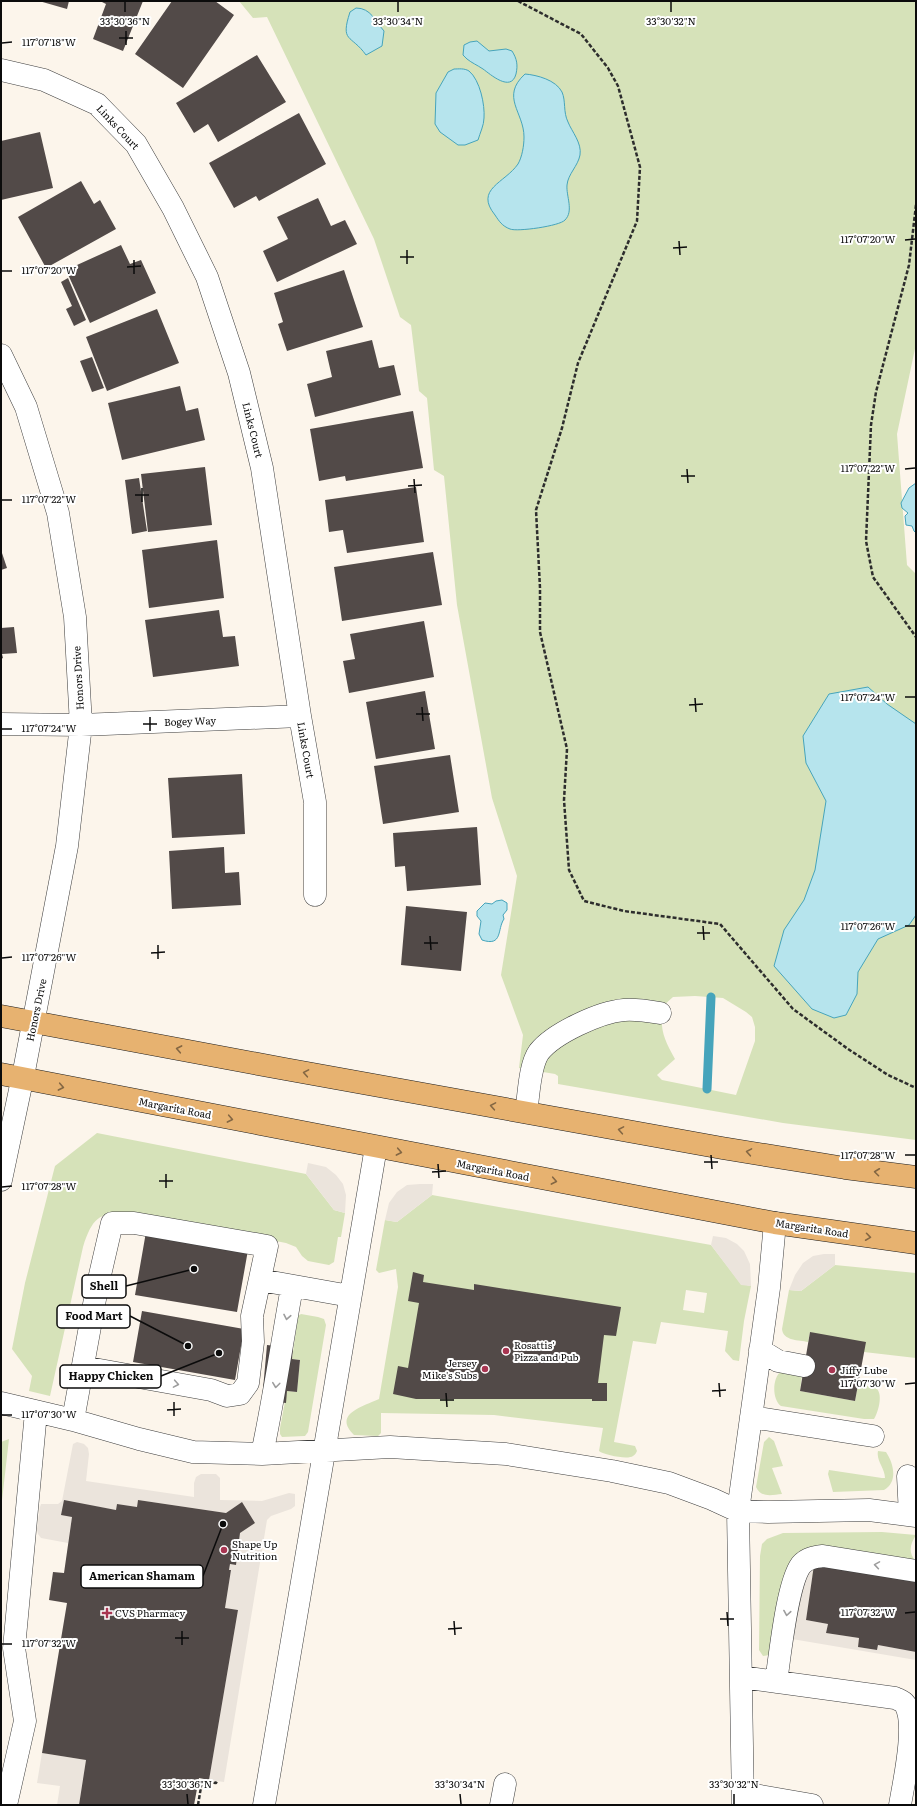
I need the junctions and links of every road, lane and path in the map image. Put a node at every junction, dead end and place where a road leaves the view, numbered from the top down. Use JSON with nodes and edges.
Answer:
{"nodes":[{"id":1,"x":518,"y":1,"type":"edge"},
{"id":2,"x":1,"y":70,"type":"edge"},
{"id":3,"x":916,"y":205,"type":"edge"},
{"id":4,"x":1,"y":355,"type":"edge"},
{"id":5,"x":916,"y":637,"type":"edge"},
{"id":6,"x":300,"y":716,"type":"junction"},
{"id":7,"x":1,"y":724,"type":"edge"},
{"id":8,"x":81,"y":725,"type":"junction"},
{"id":9,"x":315,"y":894,"type":"dead end"},
{"id":10,"x":660,"y":1013,"type":"dead end"},
{"id":11,"x":1,"y":1016,"type":"edge"},
{"id":12,"x":32,"y":1023,"type":"junction"},
{"id":13,"x":1,"y":1074,"type":"edge"},
{"id":14,"x":23,"y":1079,"type":"junction"},
{"id":15,"x":916,"y":1088,"type":"edge"},
{"id":16,"x":526,"y":1112,"type":"junction"},
{"id":17,"x":376,"y":1147,"type":"junction"},
{"id":18,"x":916,"y":1177,"type":"edge"},
{"id":19,"x":1,"y":1180,"type":"edge"},
{"id":20,"x":774,"y":1223,"type":"junction"},
{"id":21,"x":916,"y":1243,"type":"edge"},
{"id":22,"x":260,"y":1280,"type":"junction"},
{"id":23,"x":292,"y":1287,"type":"junction"},
{"id":24,"x":350,"y":1296,"type":"junction"},
{"id":25,"x":760,"y":1350,"type":"junction"},
{"id":26,"x":805,"y":1358,"type":"dead end"},
{"id":27,"x":83,"y":1367,"type":"junction"},
{"id":28,"x":1,"y":1403,"type":"edge"},
{"id":29,"x":36,"y":1412,"type":"junction"},
{"id":30,"x":751,"y":1417,"type":"junction"},
{"id":31,"x":73,"y":1420,"type":"junction"},
{"id":32,"x":873,"y":1436,"type":"dead end"},
{"id":33,"x":324,"y":1450,"type":"junction"},
{"id":34,"x":262,"y":1454,"type":"junction"},
{"id":35,"x":908,"y":1476,"type":"dead end"},
{"id":36,"x":738,"y":1511,"type":"junction"},
{"id":37,"x":913,"y":1515,"type":"edge"},
{"id":38,"x":916,"y":1571,"type":"edge"},
{"id":39,"x":741,"y":1677,"type":"junction"},
{"id":40,"x":776,"y":1682,"type":"junction"},
{"id":41,"x":913,"y":1743,"type":"edge"},
{"id":42,"x":217,"y":1781,"type":"dead end"},
{"id":43,"x":504,"y":1784,"type":"dead end"},
{"id":44,"x":743,"y":1799,"type":"edge"},
{"id":45,"x":6,"y":1805,"type":"edge"},
{"id":46,"x":198,"y":1805,"type":"edge"},
{"id":47,"x":264,"y":1805,"type":"edge"},
{"id":48,"x":501,"y":1805,"type":"edge"},
{"id":49,"x":812,"y":1805,"type":"edge"},
{"id":50,"x":900,"y":1805,"type":"edge"}],
"edges":[{"from":1,"to":15,"type":"path"},
{"from":2,"to":6,"type":"street","name":"Links Court"},
{"from":3,"to":5,"type":"path"},
{"from":4,"to":8,"type":"street","name":"Honors Drive"},
{"from":6,"to":8,"type":"street","name":"Bogey Way"},
{"from":6,"to":9,"type":"street","name":"Links Court"},
{"from":7,"to":8,"type":"street","name":"Bogey Way"},
{"from":8,"to":12,"type":"street","name":"Honors Drive"},
{"from":10,"to":16,"type":"street"},
{"from":11,"to":12,"type":"main road"},
{"from":12,"to":14,"type":"street","name":"Honors Drive"},
{"from":16,"to":12,"type":"main road","one_way":true},
{"from":13,"to":14,"type":"main road","name":"Margarita Road"},
{"from":14,"to":17,"type":"main road","name":"Margarita Road","one_way":true},
{"from":14,"to":19,"type":"street","name":"Honors Drive"},
{"from":18,"to":16,"type":"main road","one_way":true},
{"from":17,"to":20,"type":"main road","name":"Margarita Road","one_way":true},
{"from":17,"to":24,"type":"street"},
{"from":20,"to":21,"type":"main road","name":"Margarita Road","one_way":true},
{"from":20,"to":25,"type":"street"},
{"from":22,"to":23,"type":"street"},
{"from":27,"to":22,"type":"street","one_way":true},
{"from":22,"to":27,"type":"street"},
{"from":23,"to":24,"type":"street"},
{"from":23,"to":34,"type":"street","one_way":true},
{"from":24,"to":33,"type":"street"},
{"from":25,"to":26,"type":"street"},
{"from":25,"to":30,"type":"street"},
{"from":27,"to":31,"type":"street"},
{"from":28,"to":29,"type":"street"},
{"from":29,"to":31,"type":"street"},
{"from":29,"to":45,"type":"street"},
{"from":30,"to":32,"type":"street"},
{"from":30,"to":36,"type":"street"},
{"from":31,"to":34,"type":"street"},
{"from":33,"to":34,"type":"street"},
{"from":33,"to":36,"type":"street"},
{"from":33,"to":47,"type":"street"},
{"from":35,"to":37,"type":"street"},
{"from":36,"to":37,"type":"street"},
{"from":36,"to":39,"type":"street"},
{"from":38,"to":40,"type":"street","one_way":true},
{"from":39,"to":40,"type":"street"},
{"from":39,"to":44,"type":"street"},
{"from":40,"to":41,"type":"street"},
{"from":41,"to":50,"type":"street"},
{"from":42,"to":46,"type":"path"},
{"from":43,"to":48,"type":"street"},
{"from":44,"to":49,"type":"street"}]}
